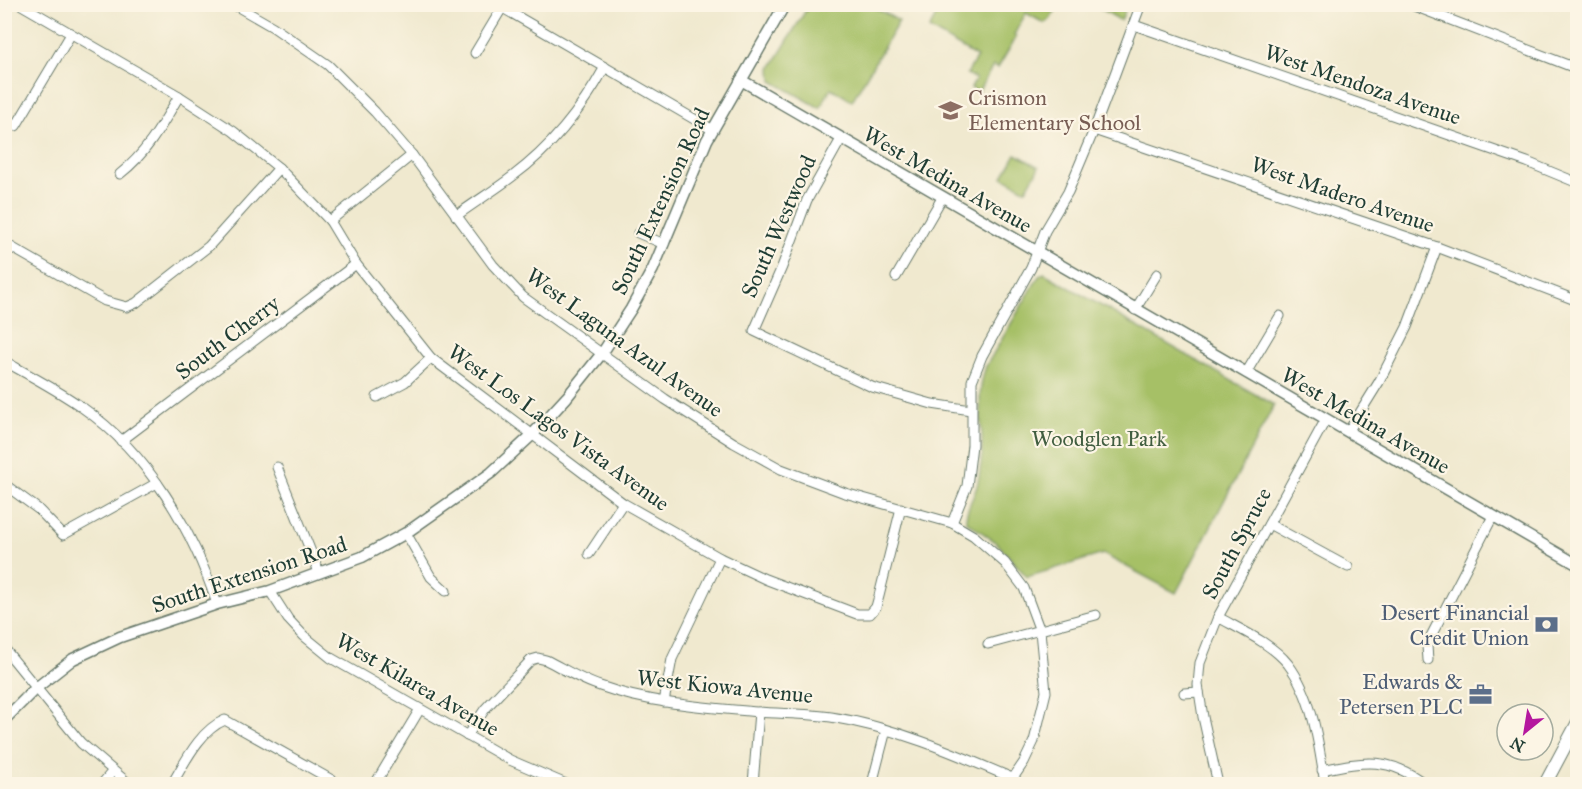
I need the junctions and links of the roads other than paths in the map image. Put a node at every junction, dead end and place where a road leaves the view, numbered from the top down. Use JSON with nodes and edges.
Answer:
{"nodes":[{"id":1,"x":20,"y":4,"type":"edge"},
{"id":2,"x":233,"y":4,"type":"edge"},
{"id":3,"x":785,"y":4,"type":"edge"},
{"id":4,"x":1141,"y":4,"type":"edge"},
{"id":5,"x":1409,"y":4,"type":"edge"},
{"id":6,"x":499,"y":6,"type":"edge"},
{"id":7,"x":1421,"y":7,"type":"edge"},
{"id":8,"x":1134,"y":25,"type":"junction"},
{"id":9,"x":71,"y":34,"type":"junction"},
{"id":10,"x":475,"y":53,"type":"dead end"},
{"id":11,"x":605,"y":67,"type":"junction"},
{"id":12,"x":1578,"y":69,"type":"edge"},
{"id":13,"x":741,"y":81,"type":"junction"},
{"id":14,"x":179,"y":96,"type":"junction"},
{"id":15,"x":4,"y":119,"type":"edge"},
{"id":16,"x":713,"y":130,"type":"junction"},
{"id":17,"x":1094,"y":130,"type":"junction"},
{"id":18,"x":841,"y":139,"type":"junction"},
{"id":19,"x":412,"y":155,"type":"junction"},
{"id":20,"x":279,"y":168,"type":"junction"},
{"id":21,"x":120,"y":174,"type":"dead end"},
{"id":22,"x":1578,"y":183,"type":"edge"},
{"id":23,"x":942,"y":198,"type":"junction"},
{"id":24,"x":456,"y":216,"type":"junction"},
{"id":25,"x":330,"y":221,"type":"junction"},
{"id":26,"x":638,"y":233,"type":"dead end"},
{"id":27,"x":4,"y":243,"type":"edge"},
{"id":28,"x":664,"y":244,"type":"junction"},
{"id":29,"x":1437,"y":247,"type":"junction"},
{"id":30,"x":1038,"y":254,"type":"junction"},
{"id":31,"x":356,"y":264,"type":"junction"},
{"id":32,"x":1157,"y":274,"type":"dead end"},
{"id":33,"x":897,"y":278,"type":"dead end"},
{"id":34,"x":1577,"y":300,"type":"edge"},
{"id":35,"x":1135,"y":310,"type":"junction"},
{"id":36,"x":1280,"y":316,"type":"dead end"},
{"id":37,"x":603,"y":352,"type":"junction"},
{"id":38,"x":431,"y":358,"type":"junction"},
{"id":39,"x":4,"y":361,"type":"edge"},
{"id":40,"x":1246,"y":374,"type":"junction"},
{"id":41,"x":377,"y":397,"type":"dead end"},
{"id":42,"x":971,"y":410,"type":"junction"},
{"id":43,"x":1326,"y":419,"type":"junction"},
{"id":44,"x":1348,"y":432,"type":"junction"},
{"id":45,"x":532,"y":435,"type":"junction"},
{"id":46,"x":121,"y":441,"type":"junction"},
{"id":47,"x":277,"y":466,"type":"dead end"},
{"id":48,"x":157,"y":483,"type":"junction"},
{"id":49,"x":4,"y":484,"type":"edge"},
{"id":50,"x":623,"y":503,"type":"junction"},
{"id":51,"x":901,"y":508,"type":"junction"},
{"id":52,"x":1493,"y":516,"type":"junction"},
{"id":53,"x":951,"y":523,"type":"junction"},
{"id":54,"x":1269,"y":524,"type":"junction"},
{"id":55,"x":406,"y":533,"type":"junction"},
{"id":56,"x":589,"y":554,"type":"dead end"},
{"id":57,"x":720,"y":558,"type":"junction"},
{"id":58,"x":1578,"y":565,"type":"edge"},
{"id":59,"x":1348,"y":567,"type":"dead end"},
{"id":60,"x":320,"y":572,"type":"junction"},
{"id":61,"x":270,"y":591,"type":"junction"},
{"id":62,"x":446,"y":591,"type":"dead end"},
{"id":63,"x":217,"y":604,"type":"junction"},
{"id":64,"x":1096,"y":615,"type":"dead end"},
{"id":65,"x":1218,"y":617,"type":"junction"},
{"id":66,"x":1040,"y":631,"type":"junction"},
{"id":67,"x":988,"y":644,"type":"dead end"},
{"id":68,"x":4,"y":648,"type":"edge"},
{"id":69,"x":1428,"y":660,"type":"dead end"},
{"id":70,"x":36,"y":688,"type":"junction"},
{"id":71,"x":1199,"y":692,"type":"junction"},
{"id":72,"x":1184,"y":693,"type":"dead end"},
{"id":73,"x":664,"y":702,"type":"junction"},
{"id":74,"x":420,"y":709,"type":"junction"},
{"id":75,"x":759,"y":712,"type":"junction"},
{"id":76,"x":4,"y":720,"type":"edge"},
{"id":77,"x":1578,"y":722,"type":"edge"},
{"id":78,"x":886,"y":730,"type":"junction"},
{"id":79,"x":467,"y":736,"type":"junction"},
{"id":80,"x":1322,"y":770,"type":"junction"},
{"id":81,"x":112,"y":772,"type":"junction"},
{"id":82,"x":1011,"y":781,"type":"edge"},
{"id":83,"x":102,"y":784,"type":"edge"},
{"id":84,"x":129,"y":784,"type":"edge"},
{"id":85,"x":172,"y":784,"type":"edge"},
{"id":86,"x":339,"y":784,"type":"edge"},
{"id":87,"x":375,"y":784,"type":"edge"},
{"id":88,"x":566,"y":784,"type":"edge"},
{"id":89,"x":753,"y":784,"type":"edge"},
{"id":90,"x":872,"y":784,"type":"edge"},
{"id":91,"x":1218,"y":784,"type":"edge"},
{"id":92,"x":1325,"y":784,"type":"edge"},
{"id":93,"x":1425,"y":784,"type":"edge"},
{"id":94,"x":1545,"y":784,"type":"edge"}],
"edges":[{"from":1,"to":9,"type":"street","name":"West Los Lagos Vista Avenue"},
{"from":2,"to":19,"type":"street","name":"West Laguna Azul Avenue"},
{"from":3,"to":13,"type":"street","name":"South Extension Road"},
{"from":4,"to":8,"type":"street"},
{"from":5,"to":7,"type":"street"},
{"from":6,"to":10,"type":"street"},
{"from":6,"to":11,"type":"street"},
{"from":7,"to":12,"type":"street"},
{"from":8,"to":17,"type":"street"},
{"from":8,"to":22,"type":"street","name":"West Mendoza Avenue"},
{"from":9,"to":14,"type":"street","name":"West Los Lagos Vista Avenue"},
{"from":9,"to":15,"type":"street"},
{"from":11,"to":16,"type":"street"},
{"from":11,"to":24,"type":"street"},
{"from":13,"to":16,"type":"street","name":"South Extension Road"},
{"from":13,"to":18,"type":"street","name":"West Medina Avenue"},
{"from":14,"to":20,"type":"street","name":"West Los Lagos Vista Avenue"},
{"from":14,"to":21,"type":"street"},
{"from":16,"to":28,"type":"street","name":"South Extension Road"},
{"from":17,"to":29,"type":"street","name":"West Madero Avenue"},
{"from":17,"to":30,"type":"street"},
{"from":18,"to":23,"type":"street","name":"West Medina Avenue"},
{"from":18,"to":42,"type":"street","name":"South Westwood"},
{"from":19,"to":24,"type":"street","name":"West Laguna Azul Avenue"},
{"from":19,"to":25,"type":"street"},
{"from":20,"to":25,"type":"street","name":"West Los Lagos Vista Avenue"},
{"from":20,"to":27,"type":"street"},
{"from":23,"to":30,"type":"street","name":"West Medina Avenue"},
{"from":23,"to":33,"type":"street"},
{"from":24,"to":37,"type":"street","name":"West Laguna Azul Avenue"},
{"from":25,"to":31,"type":"street","name":"West Los Lagos Vista Avenue"},
{"from":26,"to":28,"type":"street"},
{"from":28,"to":37,"type":"street","name":"South Extension Road"},
{"from":29,"to":34,"type":"street","name":"West Madero Avenue"},
{"from":29,"to":44,"type":"street"},
{"from":30,"to":35,"type":"street","name":"West Medina Avenue"},
{"from":30,"to":42,"type":"street"},
{"from":31,"to":38,"type":"street","name":"West Los Lagos Vista Avenue"},
{"from":31,"to":46,"type":"street","name":"South Cherry"},
{"from":32,"to":35,"type":"street"},
{"from":35,"to":40,"type":"street","name":"West Medina Avenue"},
{"from":36,"to":40,"type":"street"},
{"from":37,"to":45,"type":"street","name":"South Extension Road"},
{"from":37,"to":51,"type":"street","name":"West Laguna Azul Avenue"},
{"from":38,"to":41,"type":"street"},
{"from":38,"to":45,"type":"street","name":"West Los Lagos Vista Avenue"},
{"from":39,"to":46,"type":"street"},
{"from":40,"to":43,"type":"street","name":"West Medina Avenue"},
{"from":42,"to":53,"type":"street"},
{"from":43,"to":44,"type":"street","name":"West Medina Avenue"},
{"from":43,"to":54,"type":"street","name":"South Spruce"},
{"from":44,"to":52,"type":"street","name":"West Medina Avenue"},
{"from":45,"to":50,"type":"street","name":"West Los Lagos Vista Avenue"},
{"from":45,"to":55,"type":"street","name":"South Extension Road"},
{"from":46,"to":48,"type":"street"},
{"from":47,"to":60,"type":"street"},
{"from":48,"to":49,"type":"street"},
{"from":48,"to":63,"type":"street"},
{"from":50,"to":56,"type":"street"},
{"from":50,"to":57,"type":"street","name":"West Los Lagos Vista Avenue"},
{"from":51,"to":53,"type":"street","name":"West Laguna Azul Avenue"},
{"from":51,"to":57,"type":"street","name":"West Los Lagos Vista Avenue"},
{"from":52,"to":58,"type":"street","name":"West Medina Avenue"},
{"from":52,"to":69,"type":"street"},
{"from":53,"to":66,"type":"street","name":"West Laguna Azul Avenue"},
{"from":54,"to":59,"type":"street"},
{"from":54,"to":65,"type":"street","name":"South Spruce"},
{"from":55,"to":60,"type":"street","name":"South Extension Road"},
{"from":55,"to":62,"type":"street"},
{"from":57,"to":73,"type":"street"},
{"from":60,"to":61,"type":"street","name":"South Extension Road"},
{"from":61,"to":63,"type":"street","name":"South Extension Road"},
{"from":61,"to":74,"type":"street","name":"West Kilarea Avenue"},
{"from":63,"to":70,"type":"street","name":"South Extension Road"},
{"from":64,"to":66,"type":"street"},
{"from":65,"to":71,"type":"street","name":"South Spruce"},
{"from":65,"to":80,"type":"street"},
{"from":66,"to":67,"type":"street"},
{"from":66,"to":82,"type":"street","name":"West Laguna Azul Avenue"},
{"from":68,"to":70,"type":"street"},
{"from":70,"to":76,"type":"street","name":"South Extension Road"},
{"from":70,"to":81,"type":"street"},
{"from":71,"to":72,"type":"street"},
{"from":71,"to":91,"type":"street","name":"South Spruce"},
{"from":73,"to":75,"type":"street","name":"West Kiowa Avenue"},
{"from":73,"to":79,"type":"street","name":"West Kiowa Avenue"},
{"from":74,"to":79,"type":"street","name":"West Kilarea Avenue"},
{"from":74,"to":87,"type":"street"},
{"from":75,"to":78,"type":"street","name":"West Kiowa Avenue"},
{"from":75,"to":89,"type":"street"},
{"from":77,"to":94,"type":"main road"},
{"from":78,"to":82,"type":"street","name":"West Kiowa Avenue"},
{"from":78,"to":90,"type":"street"},
{"from":79,"to":88,"type":"street","name":"West Kilarea Avenue"},
{"from":80,"to":92,"type":"street"},
{"from":80,"to":93,"type":"street"},
{"from":81,"to":83,"type":"street"},
{"from":81,"to":84,"type":"street"},
{"from":85,"to":86,"type":"street"}]}
